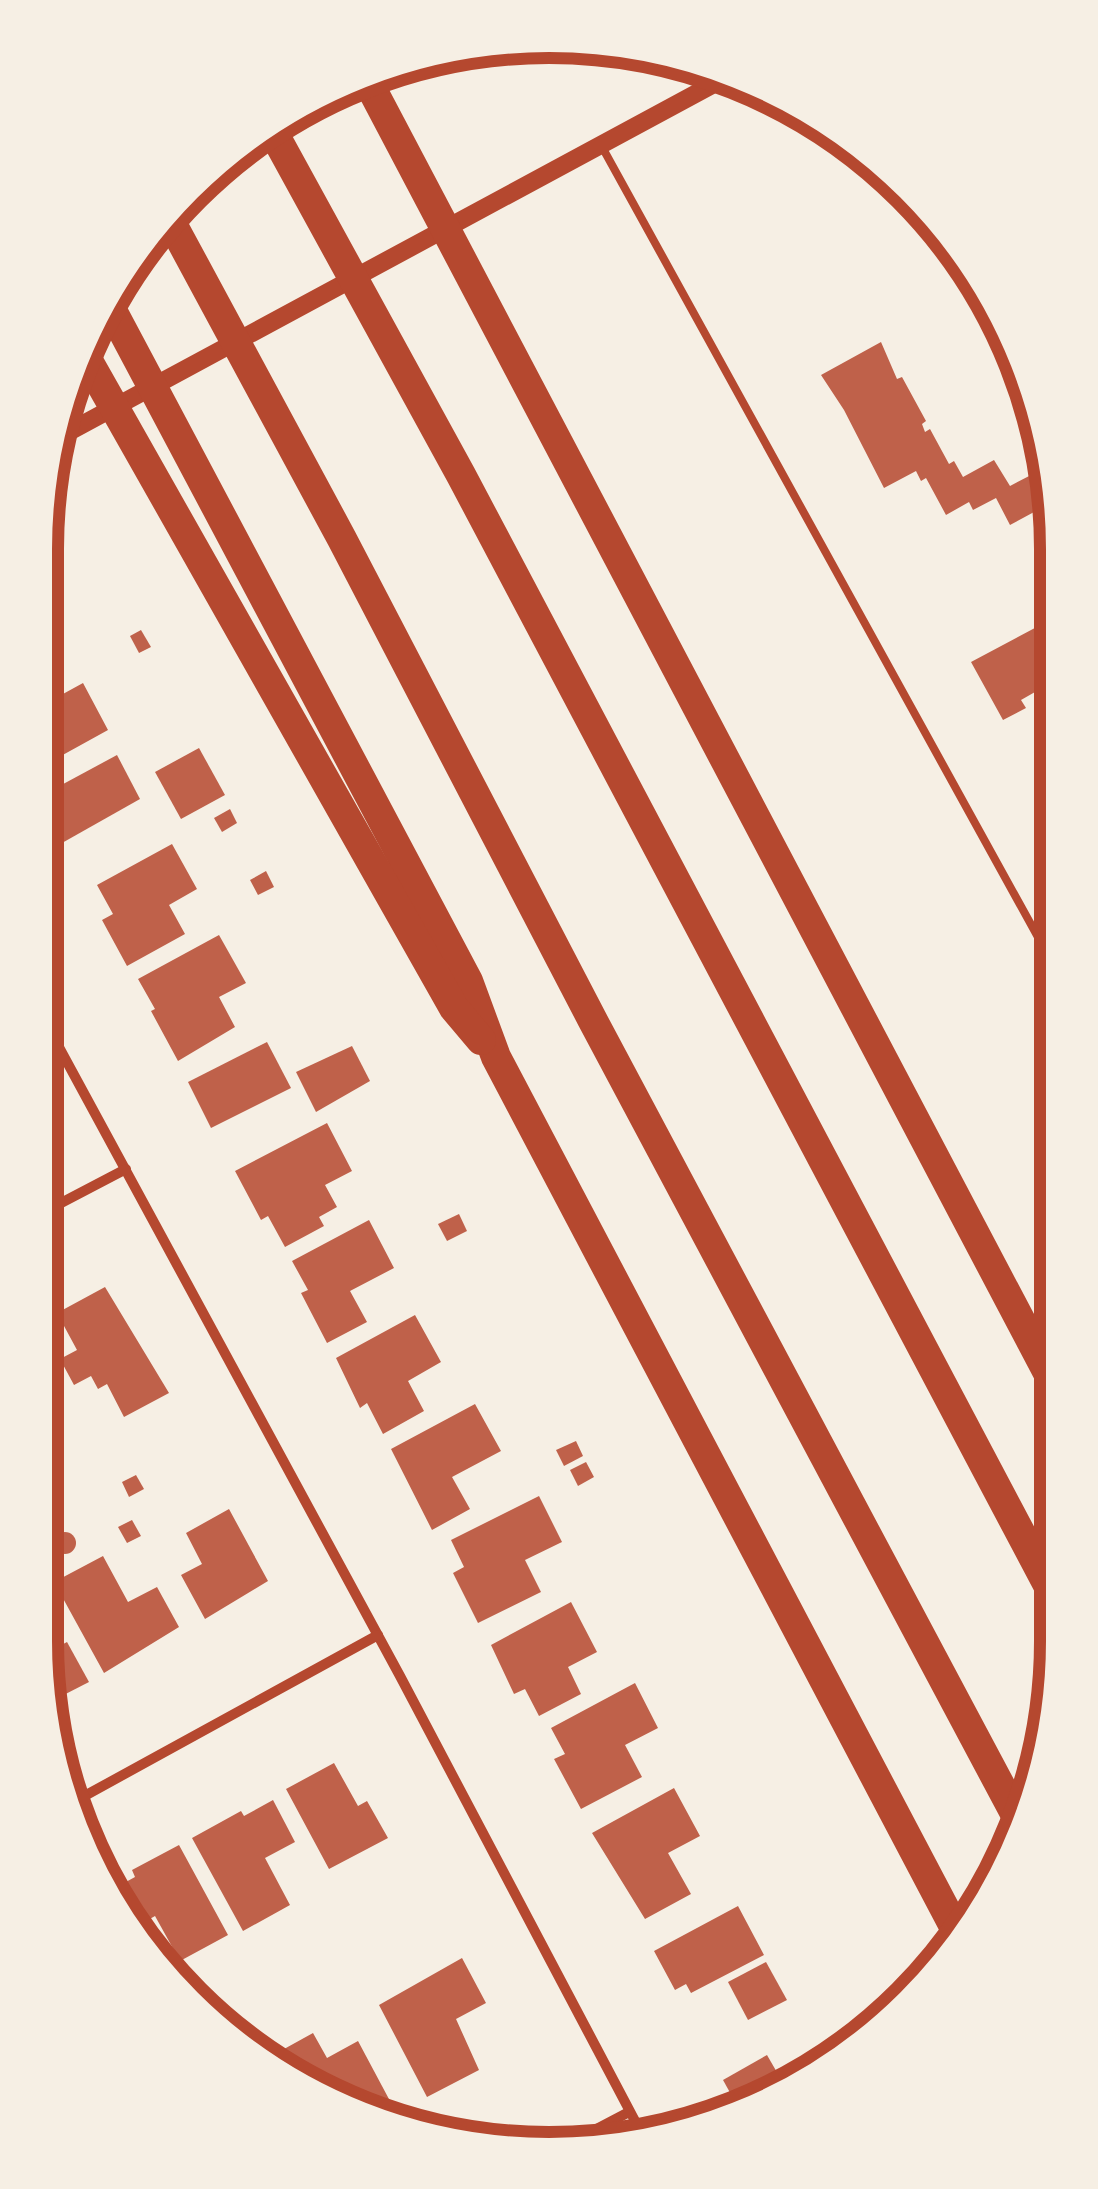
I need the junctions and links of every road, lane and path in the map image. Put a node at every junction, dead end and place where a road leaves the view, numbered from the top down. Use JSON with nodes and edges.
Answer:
{"nodes":[{"id":1,"x":711,"y":85,"type":"edge"},
{"id":2,"x":373,"y":91,"type":"edge"},
{"id":3,"x":277,"y":139,"type":"edge"},
{"id":4,"x":601,"y":145,"type":"junction"},
{"id":5,"x":175,"y":230,"type":"edge"},
{"id":6,"x":115,"y":318,"type":"edge"},
{"id":7,"x":92,"y":368,"type":"edge"},
{"id":8,"x":72,"y":430,"type":"edge"},
{"id":9,"x":1040,"y":941,"type":"edge"},
{"id":10,"x":58,"y":1047,"type":"edge"},
{"id":11,"x":496,"y":1057,"type":"junction"},
{"id":12,"x":126,"y":1170,"type":"junction"},
{"id":13,"x":58,"y":1205,"type":"edge"},
{"id":14,"x":1040,"y":1358,"type":"edge"},
{"id":15,"x":1040,"y":1570,"type":"edge"},
{"id":16,"x":378,"y":1635,"type":"junction"},
{"id":17,"x":84,"y":1797,"type":"edge"},
{"id":18,"x":1011,"y":1806,"type":"edge"},
{"id":19,"x":952,"y":1921,"type":"edge"},
{"id":20,"x":629,"y":2112,"type":"junction"},
{"id":21,"x":636,"y":2123,"type":"edge"},
{"id":22,"x":598,"y":2128,"type":"edge"}],
"edges":[{"from":1,"to":4,"type":"street"},
{"from":2,"to":14,"type":"highway"},
{"from":3,"to":15,"type":"highway"},
{"from":4,"to":8,"type":"street"},
{"from":4,"to":9,"type":"lane"},
{"from":5,"to":18,"type":"highway"},
{"from":6,"to":11,"type":"highway"},
{"from":7,"to":11,"type":"highway"},
{"from":10,"to":12,"type":"street"},
{"from":11,"to":19,"type":"highway"},
{"from":12,"to":13,"type":"street"},
{"from":12,"to":16,"type":"street"},
{"from":16,"to":17,"type":"street"},
{"from":16,"to":20,"type":"street"},
{"from":20,"to":21,"type":"street"},
{"from":20,"to":22,"type":"street"}]}
